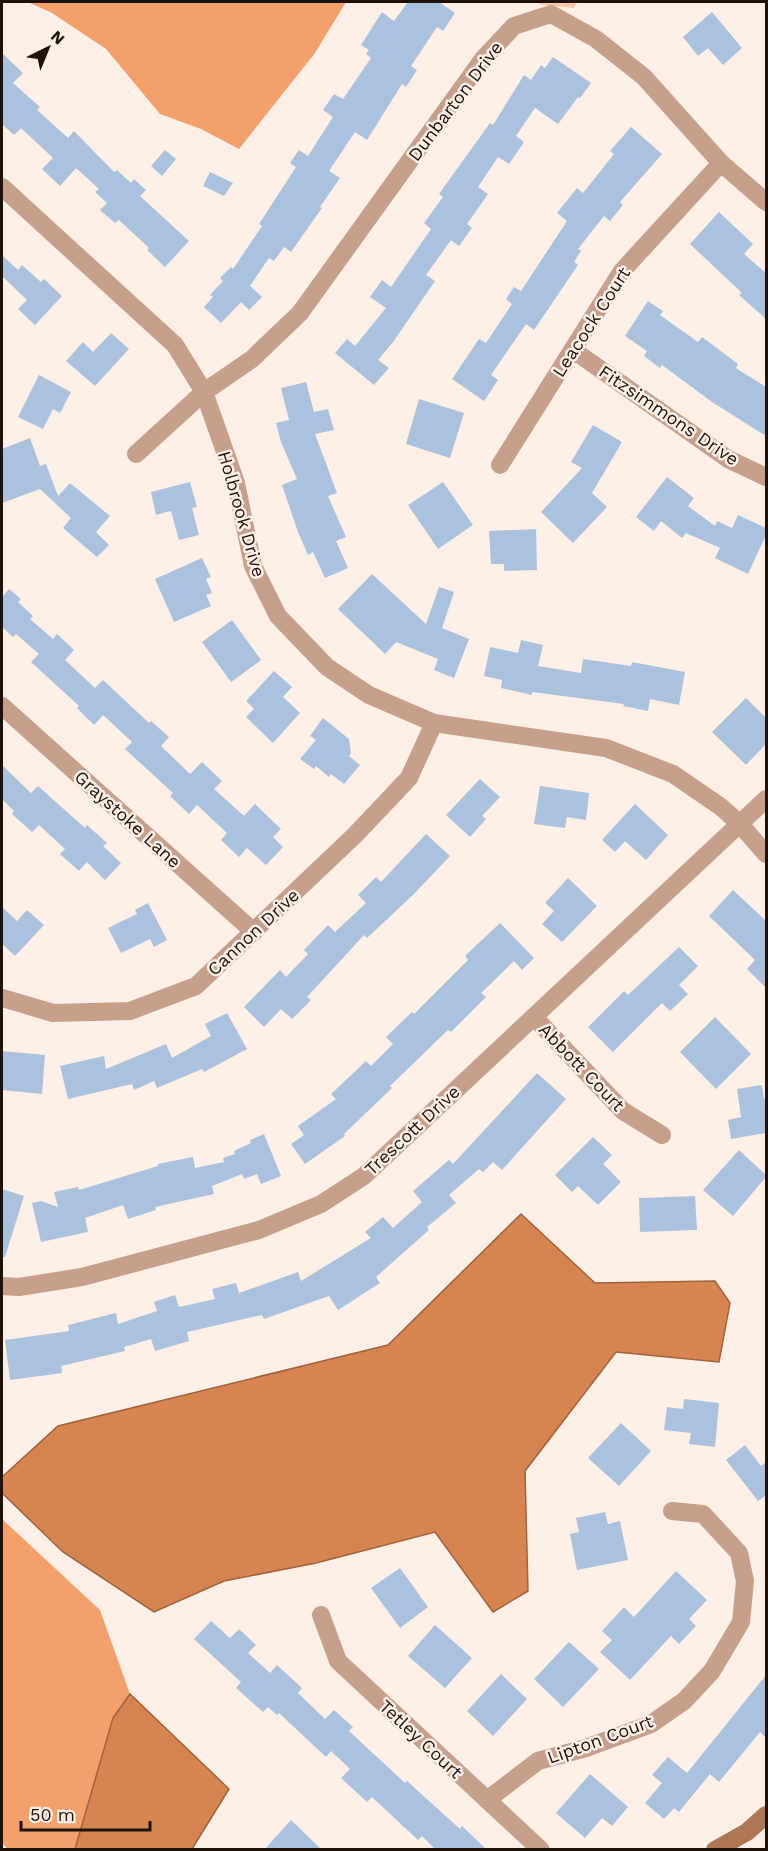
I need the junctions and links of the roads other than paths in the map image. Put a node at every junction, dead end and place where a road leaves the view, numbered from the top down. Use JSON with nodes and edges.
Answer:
{"nodes":[{"id":1,"x":721,"y":164,"type":"junction"},
{"id":2,"x":2,"y":187,"type":"edge"},
{"id":3,"x":766,"y":202,"type":"edge"},
{"id":4,"x":573,"y":350,"type":"junction"},
{"id":5,"x":204,"y":392,"type":"junction"},
{"id":6,"x":136,"y":454,"type":"dead end"},
{"id":7,"x":500,"y":465,"type":"dead end"},
{"id":8,"x":766,"y":477,"type":"edge"},
{"id":9,"x":2,"y":706,"type":"edge"},
{"id":10,"x":434,"y":723,"type":"junction"},
{"id":11,"x":766,"y":799,"type":"edge"},
{"id":12,"x":739,"y":824,"type":"junction"},
{"id":13,"x":766,"y":854,"type":"edge"},
{"id":14,"x":254,"y":932,"type":"junction"},
{"id":15,"x":2,"y":998,"type":"edge"},
{"id":16,"x":534,"y":1017,"type":"junction"},
{"id":17,"x":662,"y":1135,"type":"dead end"},
{"id":18,"x":2,"y":1286,"type":"edge"},
{"id":19,"x":672,"y":1511,"type":"dead end"},
{"id":20,"x":321,"y":1615,"type":"dead end"},
{"id":21,"x":487,"y":1800,"type":"junction"},
{"id":22,"x":766,"y":1815,"type":"edge"},
{"id":23,"x":541,"y":1850,"type":"edge"},
{"id":24,"x":715,"y":1850,"type":"edge"}],
"edges":[{"from":1,"to":3,"type":"street","name":"Dunbarton Drive"},
{"from":1,"to":4,"type":"street","name":"Leacock Court"},
{"from":1,"to":5,"type":"street","name":"Dunbarton Drive"},
{"from":2,"to":5,"type":"street","name":"Holbrook Drive"},
{"from":4,"to":7,"type":"street","name":"Leacock Court"},
{"from":4,"to":8,"type":"street","name":"Fitzsimmons Drive"},
{"from":5,"to":6,"type":"street","name":"Dunbarton Drive"},
{"from":5,"to":10,"type":"street","name":"Holbrook Drive"},
{"from":9,"to":14,"type":"street","name":"Graystoke Lane"},
{"from":10,"to":12,"type":"street","name":"Holbrook Drive"},
{"from":10,"to":14,"type":"street","name":"Cannon Drive"},
{"from":11,"to":12,"type":"street"},
{"from":12,"to":13,"type":"street","name":"Holbrook Drive"},
{"from":12,"to":16,"type":"street","name":"Trescott Drive"},
{"from":14,"to":15,"type":"street","name":"Cannon Drive"},
{"from":16,"to":17,"type":"street","name":"Abbott Court"},
{"from":16,"to":18,"type":"street","name":"Trescott Drive"},
{"from":19,"to":21,"type":"street","name":"Lipton Court"},
{"from":20,"to":21,"type":"street","name":"Tetley Court"},
{"from":21,"to":23,"type":"street","name":"Tetley Court"},
{"from":22,"to":24,"type":"street"}]}
